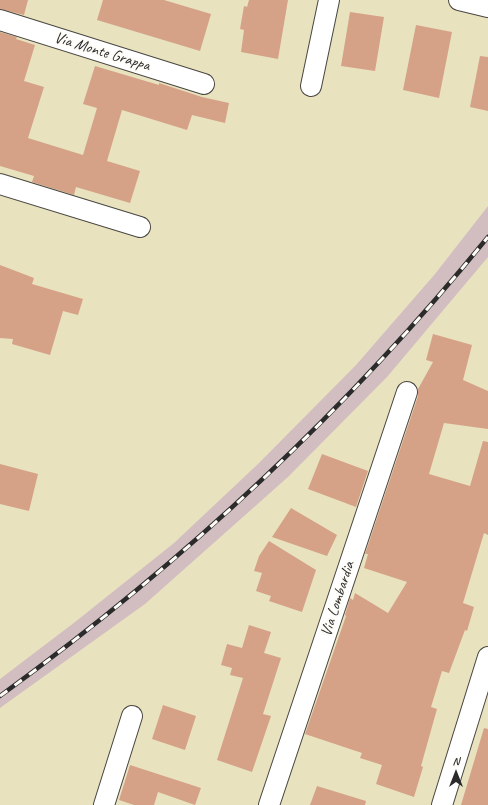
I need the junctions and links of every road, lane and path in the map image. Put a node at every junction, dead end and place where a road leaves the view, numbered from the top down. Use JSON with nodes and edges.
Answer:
{"nodes":[{"id":1,"x":329,"y":0,"type":"edge"},
{"id":2,"x":459,"y":0,"type":"edge"},
{"id":3,"x":488,"y":7,"type":"edge"},
{"id":4,"x":0,"y":20,"type":"edge"},
{"id":5,"x":204,"y":84,"type":"dead end"},
{"id":6,"x":311,"y":86,"type":"dead end"},
{"id":7,"x":0,"y":184,"type":"edge"},
{"id":8,"x":140,"y":227,"type":"dead end"},
{"id":9,"x":407,"y":392,"type":"dead end"},
{"id":10,"x":488,"y":657,"type":"edge"},
{"id":11,"x":132,"y":716,"type":"dead end"},
{"id":12,"x":104,"y":805,"type":"edge"},
{"id":13,"x":270,"y":805,"type":"edge"},
{"id":14,"x":442,"y":805,"type":"edge"}],
"edges":[{"from":1,"to":6,"type":"street"},
{"from":2,"to":3,"type":"street"},
{"from":4,"to":5,"type":"street","name":"Via Monte Grappa"},
{"from":7,"to":8,"type":"street"},
{"from":9,"to":13,"type":"street","name":"Via Lombardia"},
{"from":10,"to":14,"type":"street"},
{"from":11,"to":12,"type":"street"}]}
